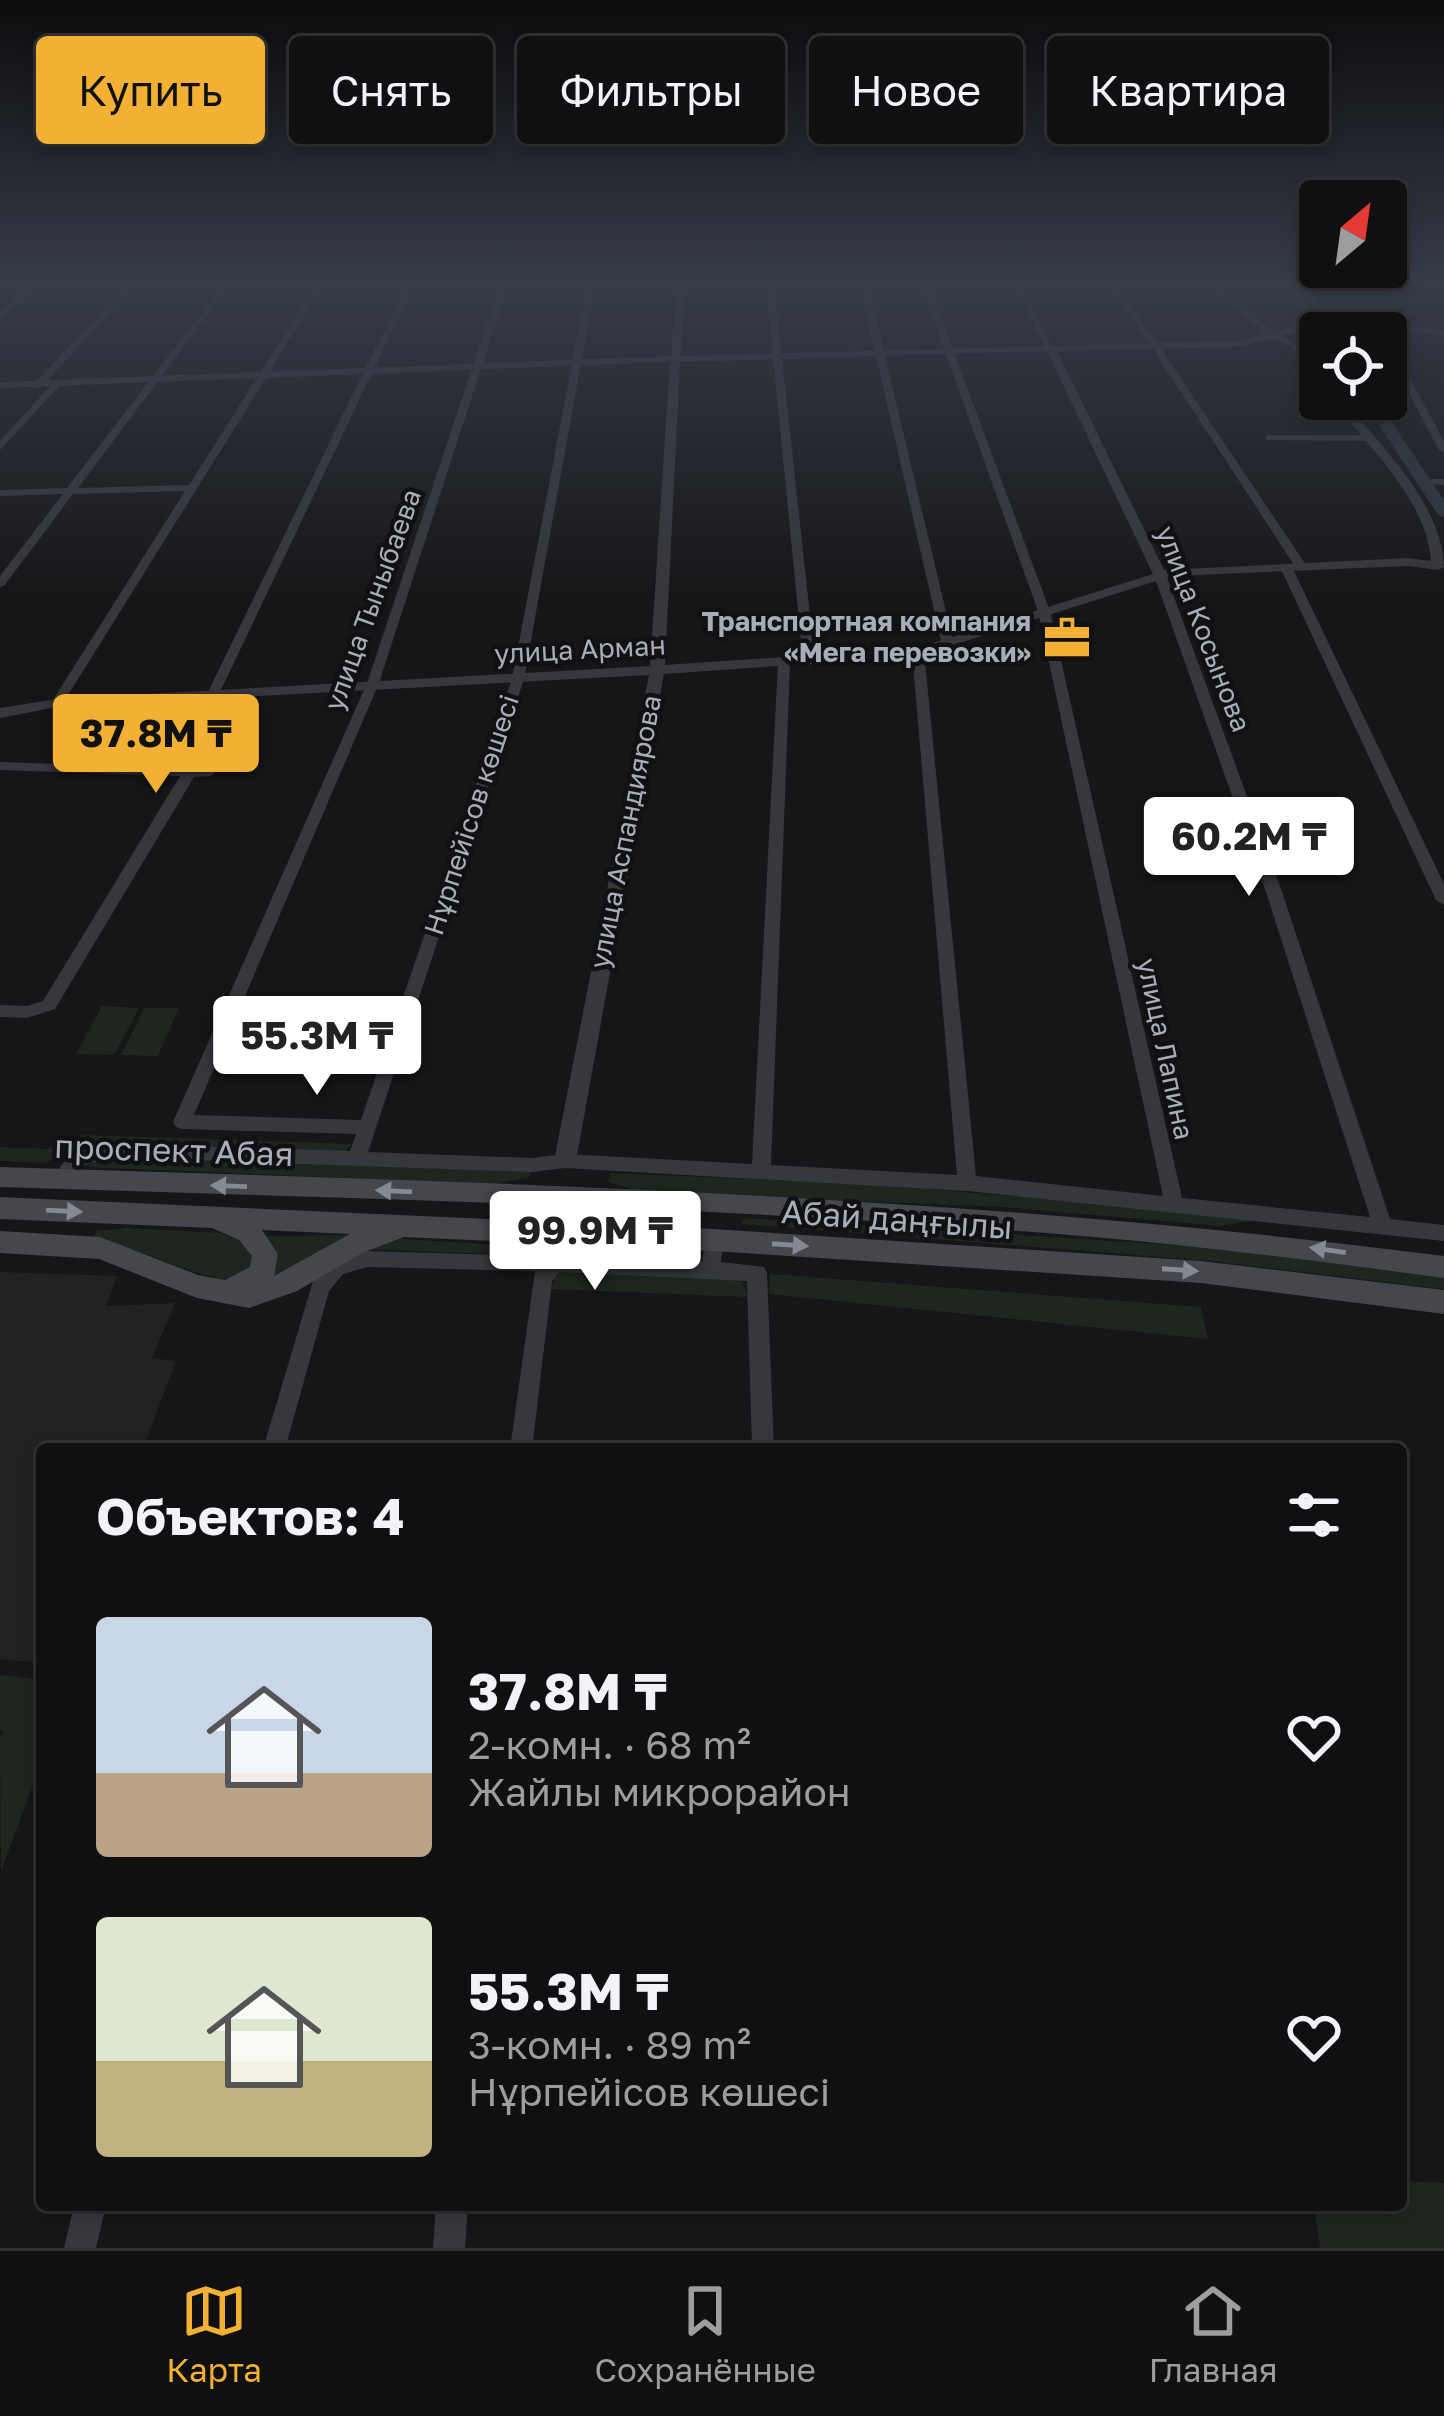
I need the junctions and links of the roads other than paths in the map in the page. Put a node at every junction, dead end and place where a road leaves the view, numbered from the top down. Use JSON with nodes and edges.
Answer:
{"nodes":[{"id":1,"x":51,"y":390,"type":"edge"},
{"id":2,"x":146,"y":390,"type":"edge"},
{"id":3,"x":255,"y":390,"type":"edge"},
{"id":4,"x":360,"y":390,"type":"edge"},
{"id":5,"x":473,"y":390,"type":"edge"},
{"id":6,"x":573,"y":390,"type":"edge"},
{"id":7,"x":675,"y":390,"type":"edge"},
{"id":8,"x":782,"y":390,"type":"edge"},
{"id":9,"x":891,"y":390,"type":"edge"},
{"id":10,"x":966,"y":390,"type":"edge"},
{"id":11,"x":1071,"y":390,"type":"edge"},
{"id":12,"x":1183,"y":390,"type":"edge"},
{"id":13,"x":1412,"y":390,"type":"edge"},
{"id":14,"x":1421,"y":404,"type":"junction"},
{"id":15,"x":1444,"y":406,"type":"edge"},
{"id":16,"x":1354,"y":420,"type":"edge"},
{"id":17,"x":1269,"y":438,"type":"dead end"},
{"id":18,"x":1370,"y":438,"type":"junction"},
{"id":19,"x":0,"y":447,"type":"edge"},
{"id":20,"x":1443,"y":448,"type":"edge"},
{"id":21,"x":194,"y":488,"type":"junction"},
{"id":22,"x":69,"y":492,"type":"junction"},
{"id":23,"x":0,"y":493,"type":"edge"},
{"id":24,"x":1294,"y":567,"type":"junction"},
{"id":25,"x":1441,"y":571,"type":"edge"},
{"id":26,"x":1160,"y":575,"type":"junction"},
{"id":27,"x":0,"y":584,"type":"edge"},
{"id":28,"x":1044,"y":611,"type":"junction"},
{"id":29,"x":947,"y":641,"type":"junction"},
{"id":30,"x":918,"y":652,"type":"junction"},
{"id":31,"x":809,"y":661,"type":"junction"},
{"id":32,"x":784,"y":663,"type":"junction"},
{"id":33,"x":657,"y":670,"type":"junction"},
{"id":34,"x":518,"y":679,"type":"junction"},
{"id":35,"x":373,"y":682,"type":"junction"},
{"id":36,"x":213,"y":694,"type":"junction"},
{"id":37,"x":57,"y":703,"type":"junction"},
{"id":38,"x":248,"y":707,"type":"dead end"},
{"id":39,"x":0,"y":712,"type":"edge"},
{"id":40,"x":0,"y":766,"type":"edge"},
{"id":41,"x":189,"y":773,"type":"junction"},
{"id":42,"x":1444,"y":900,"type":"edge"},
{"id":43,"x":0,"y":1011,"type":"edge"},
{"id":44,"x":368,"y":1127,"type":"junction"},
{"id":45,"x":357,"y":1157,"type":"junction"},
{"id":46,"x":565,"y":1161,"type":"junction"},
{"id":47,"x":761,"y":1171,"type":"junction"},
{"id":48,"x":0,"y":1177,"type":"edge"},
{"id":49,"x":61,"y":1179,"type":"junction"},
{"id":50,"x":967,"y":1183,"type":"junction"},
{"id":51,"x":346,"y":1189,"type":"joint"},
{"id":52,"x":1174,"y":1203,"type":"junction"},
{"id":53,"x":0,"y":1208,"type":"edge"},
{"id":54,"x":194,"y":1217,"type":"junction"},
{"id":55,"x":1380,"y":1217,"type":"junction"},
{"id":56,"x":422,"y":1225,"type":"junction"},
{"id":57,"x":1444,"y":1233,"type":"edge"},
{"id":58,"x":713,"y":1240,"type":"junction"},
{"id":59,"x":0,"y":1242,"type":"edge"},
{"id":60,"x":556,"y":1263,"type":"junction"},
{"id":61,"x":1444,"y":1267,"type":"edge"},
{"id":62,"x":712,"y":1270,"type":"junction"},
{"id":63,"x":213,"y":1291,"type":"junction"},
{"id":64,"x":1444,"y":1302,"type":"edge"},
{"id":65,"x":276,"y":1443,"type":"edge"},
{"id":66,"x":521,"y":1443,"type":"edge"},
{"id":67,"x":763,"y":1443,"type":"edge"},
{"id":68,"x":89,"y":2211,"type":"edge"},
{"id":69,"x":451,"y":2211,"type":"edge"},
{"id":70,"x":80,"y":2248,"type":"edge"},
{"id":71,"x":448,"y":2248,"type":"edge"}],
"edges":[{"from":1,"to":19,"type":"street"},
{"from":2,"to":22,"type":"street"},
{"from":3,"to":21,"type":"street"},
{"from":4,"to":36,"type":"street"},
{"from":5,"to":35,"type":"street","name":"улица Тыныбаева"},
{"from":6,"to":34,"type":"street","name":"Нұрпейісов көшесі"},
{"from":7,"to":33,"type":"street","name":"улица Аспандиярова"},
{"from":8,"to":31,"type":"street"},
{"from":9,"to":29,"type":"street"},
{"from":10,"to":28,"type":"street","name":"улица Лапина"},
{"from":11,"to":26,"type":"street","name":"улица Косынова"},
{"from":12,"to":24,"type":"street"},
{"from":13,"to":14,"type":"street"},
{"from":14,"to":15,"type":"street"},
{"from":14,"to":20,"type":"street"},
{"from":16,"to":18,"type":"street"},
{"from":17,"to":18,"type":"street"},
{"from":18,"to":25,"type":"street"},
{"from":21,"to":22,"type":"street"},
{"from":21,"to":37,"type":"street"},
{"from":22,"to":23,"type":"street"},
{"from":22,"to":27,"type":"street"},
{"from":24,"to":25,"type":"street","name":"улица Арман"},
{"from":24,"to":26,"type":"street","name":"улица Арман"},
{"from":24,"to":42,"type":"street"},
{"from":26,"to":28,"type":"street","name":"улица Арман"},
{"from":26,"to":55,"type":"street","name":"улица Косынова"},
{"from":28,"to":29,"type":"street","name":"улица Арман"},
{"from":28,"to":52,"type":"street","name":"улица Лапина"},
{"from":29,"to":30,"type":"street","name":"улица Арман"},
{"from":30,"to":31,"type":"street","name":"улица Арман"},
{"from":30,"to":50,"type":"street"},
{"from":31,"to":32,"type":"street","name":"улица Арман"},
{"from":32,"to":33,"type":"street","name":"улица Арман"},
{"from":32,"to":47,"type":"street"},
{"from":33,"to":34,"type":"street","name":"улица Арман"},
{"from":33,"to":46,"type":"street","name":"улица Аспандиярова"},
{"from":34,"to":35,"type":"street","name":"улица Арман"},
{"from":34,"to":44,"type":"street","name":"Нұрпейісов көшесі"},
{"from":35,"to":36,"type":"street","name":"улица Арман"},
{"from":35,"to":44,"type":"street","name":"улица Тыныбаева"},
{"from":36,"to":37,"type":"street","name":"улица Арман"},
{"from":37,"to":39,"type":"street","name":"улица Арман"},
{"from":38,"to":41,"type":"street"},
{"from":40,"to":41,"type":"street"},
{"from":41,"to":43,"type":"street"},
{"from":44,"to":45,"type":"street","name":"Нұрпейісов көшесі"},
{"from":45,"to":46,"type":"street"},
{"from":45,"to":49,"type":"street"},
{"from":46,"to":47,"type":"street"},
{"from":47,"to":50,"type":"street"},
{"from":48,"to":49,"type":"main road","name":"проспект Абая"},
{"from":51,"to":49,"type":"main road","name":"проспект Абая","one_way":true},
{"from":50,"to":52,"type":"street"},
{"from":61,"to":51,"type":"main road","name":"Абай даңғылы","one_way":true},
{"from":52,"to":55,"type":"street"},
{"from":53,"to":54,"type":"main road","name":"Абай даңғылы","one_way":true},
{"from":54,"to":56,"type":"main road","name":"Абай даңғылы"},
{"from":54,"to":63,"type":"main road"},
{"from":55,"to":57,"type":"street"},
{"from":56,"to":58,"type":"main road","name":"Абай даңғылы"},
{"from":56,"to":63,"type":"main road"},
{"from":58,"to":62,"type":"street"},
{"from":58,"to":64,"type":"main road","name":"Абай даңғылы","one_way":true},
{"from":59,"to":63,"type":"main road"},
{"from":60,"to":62,"type":"street"},
{"from":60,"to":65,"type":"street"},
{"from":60,"to":66,"type":"street"},
{"from":62,"to":67,"type":"street"},
{"from":68,"to":70,"type":"street"},
{"from":69,"to":71,"type":"street"}]}
